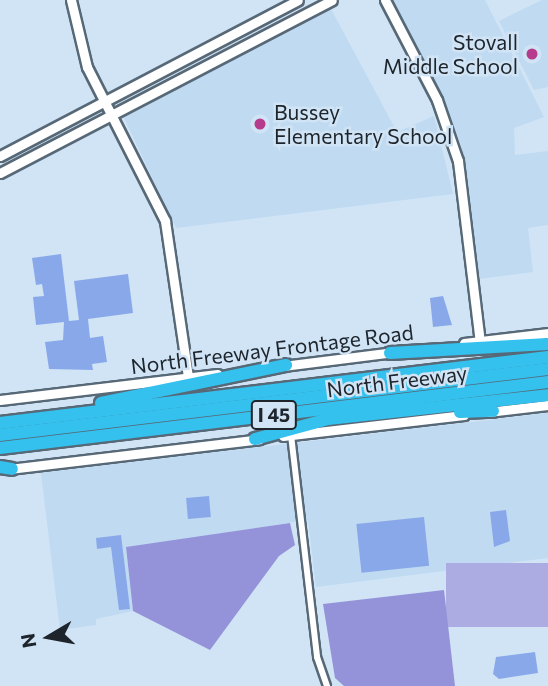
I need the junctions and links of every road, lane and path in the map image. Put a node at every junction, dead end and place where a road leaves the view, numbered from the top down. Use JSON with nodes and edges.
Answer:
{"nodes":[{"id":1,"x":71,"y":0,"type":"edge"},
{"id":2,"x":298,"y":0,"type":"edge"},
{"id":3,"x":332,"y":0,"type":"edge"},
{"id":4,"x":385,"y":0,"type":"edge"},
{"id":5,"x":249,"y":24,"type":"junction"},
{"id":6,"x":258,"y":39,"type":"junction"},
{"id":7,"x":105,"y":102,"type":"junction"},
{"id":8,"x":112,"y":114,"type":"junction"},
{"id":9,"x":0,"y":156,"type":"edge"},
{"id":10,"x":0,"y":173,"type":"edge"},
{"id":11,"x":548,"y":334,"type":"edge"},
{"id":12,"x":480,"y":342,"type":"junction"},
{"id":13,"x":548,"y":344,"type":"edge"},
{"id":14,"x":390,"y":353,"type":"junction"},
{"id":15,"x":548,"y":357,"type":"edge"},
{"id":16,"x":286,"y":365,"type":"junction"},
{"id":17,"x":548,"y":369,"type":"edge"},
{"id":18,"x":188,"y":377,"type":"junction"},
{"id":19,"x":548,"y":382,"type":"edge"},
{"id":20,"x":548,"y":395,"type":"edge"},
{"id":21,"x":0,"y":400,"type":"edge"},
{"id":22,"x":548,"y":405,"type":"edge"},
{"id":23,"x":493,"y":411,"type":"junction"},
{"id":24,"x":80,"y":413,"type":"junction"},
{"id":25,"x":376,"y":414,"type":"junction"},
{"id":26,"x":0,"y":423,"type":"edge"},
{"id":27,"x":0,"y":435,"type":"edge"},
{"id":28,"x":291,"y":435,"type":"junction"},
{"id":29,"x":255,"y":439,"type":"junction"},
{"id":30,"x":0,"y":449,"type":"edge"},
{"id":31,"x":4,"y":469,"type":"edge"},
{"id":32,"x":327,"y":686,"type":"edge"}],
"edges":[{"from":1,"to":7,"type":"main road"},
{"from":2,"to":5,"type":"main road"},
{"from":3,"to":6,"type":"main road"},
{"from":4,"to":12,"type":"main road"},
{"from":5,"to":6,"type":"main road"},
{"from":5,"to":7,"type":"main road"},
{"from":6,"to":8,"type":"main road"},
{"from":7,"to":8,"type":"main road"},
{"from":7,"to":9,"type":"main road"},
{"from":8,"to":10,"type":"main road"},
{"from":8,"to":18,"type":"main road"},
{"from":11,"to":12,"type":"main road","name":"North Freeway Frontage Road"},
{"from":12,"to":14,"type":"main road","name":"North Freeway Frontage Road"},
{"from":13,"to":14,"type":"highway"},
{"from":14,"to":16,"type":"main road","name":"North Freeway Frontage Road"},
{"from":15,"to":24,"type":"highway","name":"North Freeway","number":"I 45"},
{"from":16,"to":18,"type":"main road","name":"North Freeway Frontage Road"},
{"from":16,"to":24,"type":"highway"},
{"from":17,"to":27,"type":"highway","name":"North Freeway","number":"I 45"},
{"from":18,"to":21,"type":"main road","name":"North Freeway Frontage Road"},
{"from":19,"to":30,"type":"highway","name":"North Freeway","number":"I 45"},
{"from":20,"to":25,"type":"highway"},
{"from":22,"to":23,"type":"main road"},
{"from":23,"to":25,"type":"highway"},
{"from":23,"to":28,"type":"main road"},
{"from":24,"to":26,"type":"highway","name":"North Freeway","number":"I 45"},
{"from":25,"to":29,"type":"highway"},
{"from":28,"to":29,"type":"main road"},
{"from":28,"to":32,"type":"street"},
{"from":29,"to":31,"type":"main road"}]}
